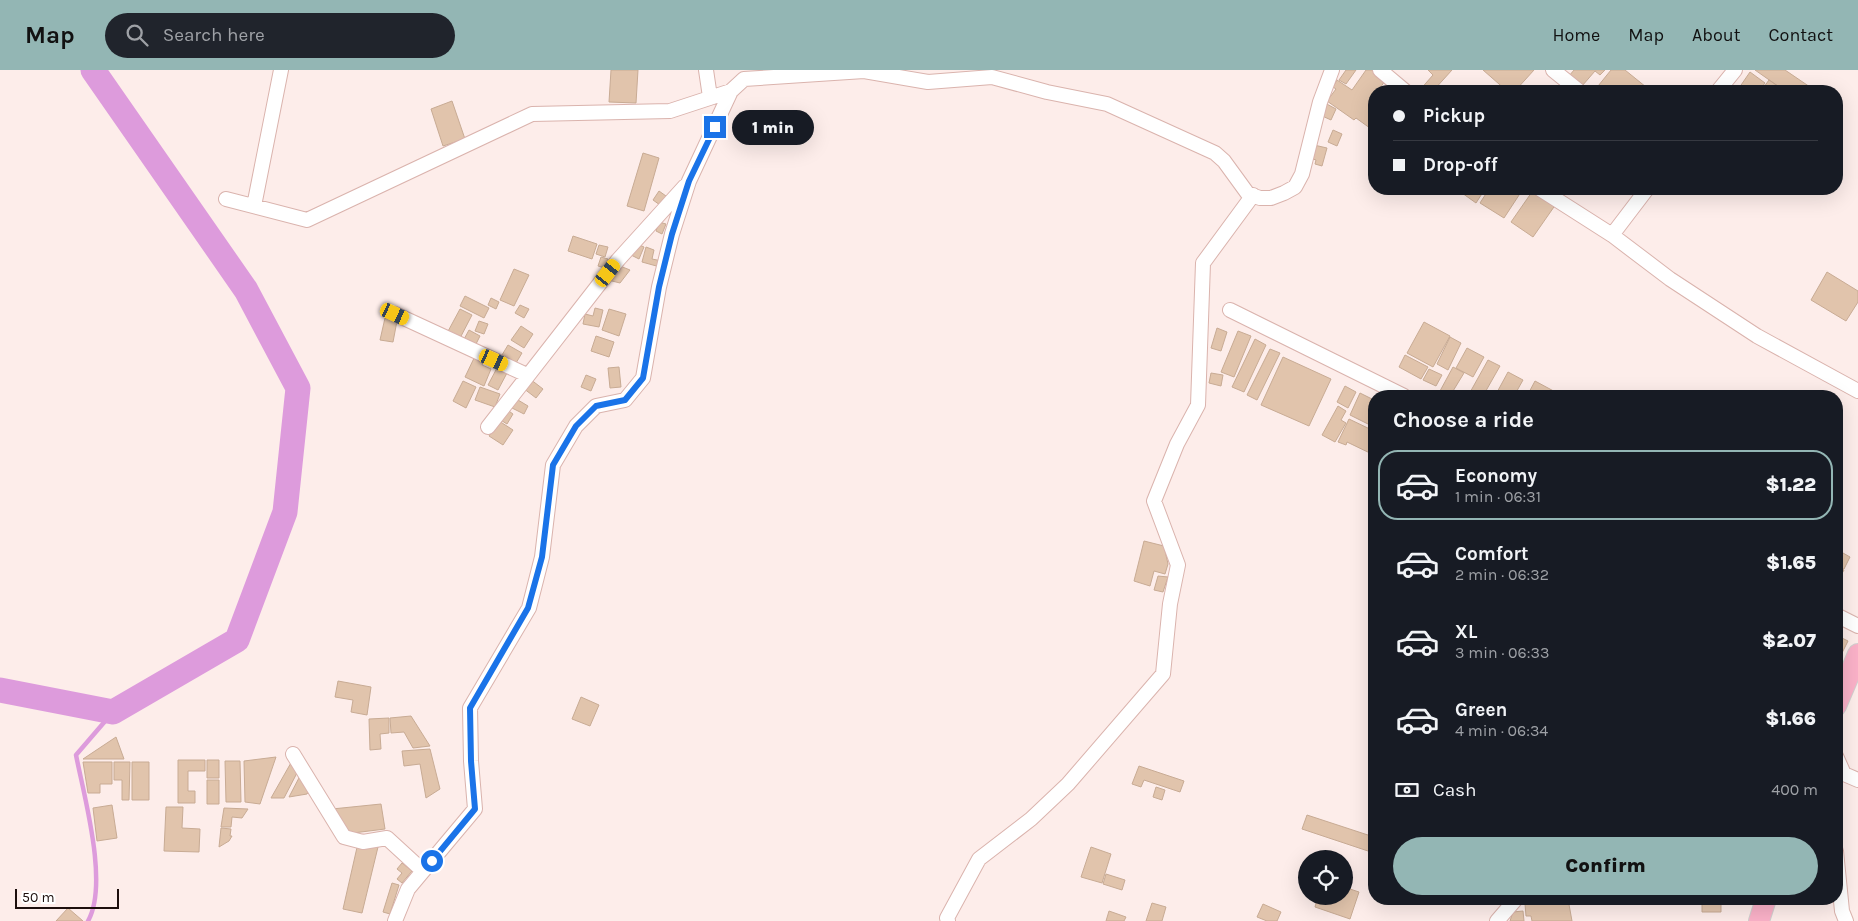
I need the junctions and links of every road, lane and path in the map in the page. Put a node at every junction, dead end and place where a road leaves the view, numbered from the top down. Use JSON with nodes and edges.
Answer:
{"nodes":[{"id":1,"x":281,"y":70,"type":"edge"},
{"id":2,"x":706,"y":70,"type":"edge"},
{"id":3,"x":1332,"y":70,"type":"edge"},
{"id":4,"x":1380,"y":70,"type":"edge"},
{"id":5,"x":1553,"y":70,"type":"edge"},
{"id":6,"x":1735,"y":70,"type":"edge"},
{"id":7,"x":855,"y":71,"type":"edge"},
{"id":8,"x":1398,"y":85,"type":"edge"},
{"id":9,"x":1572,"y":85,"type":"edge"},
{"id":10,"x":1723,"y":85,"type":"edge"},
{"id":11,"x":731,"y":91,"type":"junction"},
{"id":12,"x":710,"y":97,"type":"junction"},
{"id":13,"x":689,"y":181,"type":"junction"},
{"id":14,"x":1549,"y":195,"type":"edge"},
{"id":15,"x":1642,"y":195,"type":"edge"},
{"id":16,"x":1253,"y":196,"type":"junction"},
{"id":17,"x":226,"y":199,"type":"dead end"},
{"id":18,"x":254,"y":206,"type":"junction"},
{"id":19,"x":1612,"y":235,"type":"junction"},
{"id":20,"x":1230,"y":310,"type":"dead end"},
{"id":21,"x":395,"y":314,"type":"dead end"},
{"id":22,"x":527,"y":375,"type":"junction"},
{"id":23,"x":1392,"y":390,"type":"edge"},
{"id":24,"x":1858,"y":391,"type":"edge"},
{"id":25,"x":488,"y":427,"type":"dead end"},
{"id":26,"x":1843,"y":618,"type":"edge"},
{"id":27,"x":1858,"y":626,"type":"edge"},
{"id":28,"x":1858,"y":654,"type":"edge"},
{"id":29,"x":1843,"y":689,"type":"edge"},
{"id":30,"x":293,"y":754,"type":"dead end"},
{"id":31,"x":1843,"y":772,"type":"edge"},
{"id":32,"x":1858,"y":780,"type":"edge"},
{"id":33,"x":423,"y":871,"type":"junction"},
{"id":34,"x":1511,"y":905,"type":"edge"},
{"id":35,"x":1764,"y":905,"type":"edge"},
{"id":36,"x":1841,"y":905,"type":"edge"},
{"id":37,"x":395,"y":921,"type":"edge"},
{"id":38,"x":948,"y":921,"type":"edge"},
{"id":39,"x":1497,"y":921,"type":"edge"},
{"id":40,"x":1758,"y":921,"type":"edge"},
{"id":41,"x":1846,"y":921,"type":"edge"}],
"edges":[{"from":1,"to":18,"type":"street"},
{"from":2,"to":12,"type":"street"},
{"from":3,"to":16,"type":"street"},
{"from":4,"to":8,"type":"street"},
{"from":5,"to":9,"type":"street"},
{"from":6,"to":10,"type":"street"},
{"from":7,"to":11,"type":"street"},
{"from":7,"to":16,"type":"street"},
{"from":11,"to":12,"type":"street"},
{"from":11,"to":13,"type":"street"},
{"from":12,"to":18,"type":"street"},
{"from":13,"to":22,"type":"street"},
{"from":13,"to":33,"type":"street"},
{"from":14,"to":19,"type":"street"},
{"from":15,"to":19,"type":"street"},
{"from":16,"to":38,"type":"street"},
{"from":17,"to":18,"type":"street"},
{"from":19,"to":24,"type":"street"},
{"from":20,"to":23,"type":"street"},
{"from":21,"to":22,"type":"street"},
{"from":22,"to":25,"type":"street"},
{"from":26,"to":27,"type":"street"},
{"from":28,"to":29,"type":"highway"},
{"from":30,"to":33,"type":"street"},
{"from":31,"to":32,"type":"street"},
{"from":33,"to":37,"type":"street"},
{"from":34,"to":39,"type":"street"},
{"from":35,"to":40,"type":"highway"},
{"from":36,"to":41,"type":"street"}]}
